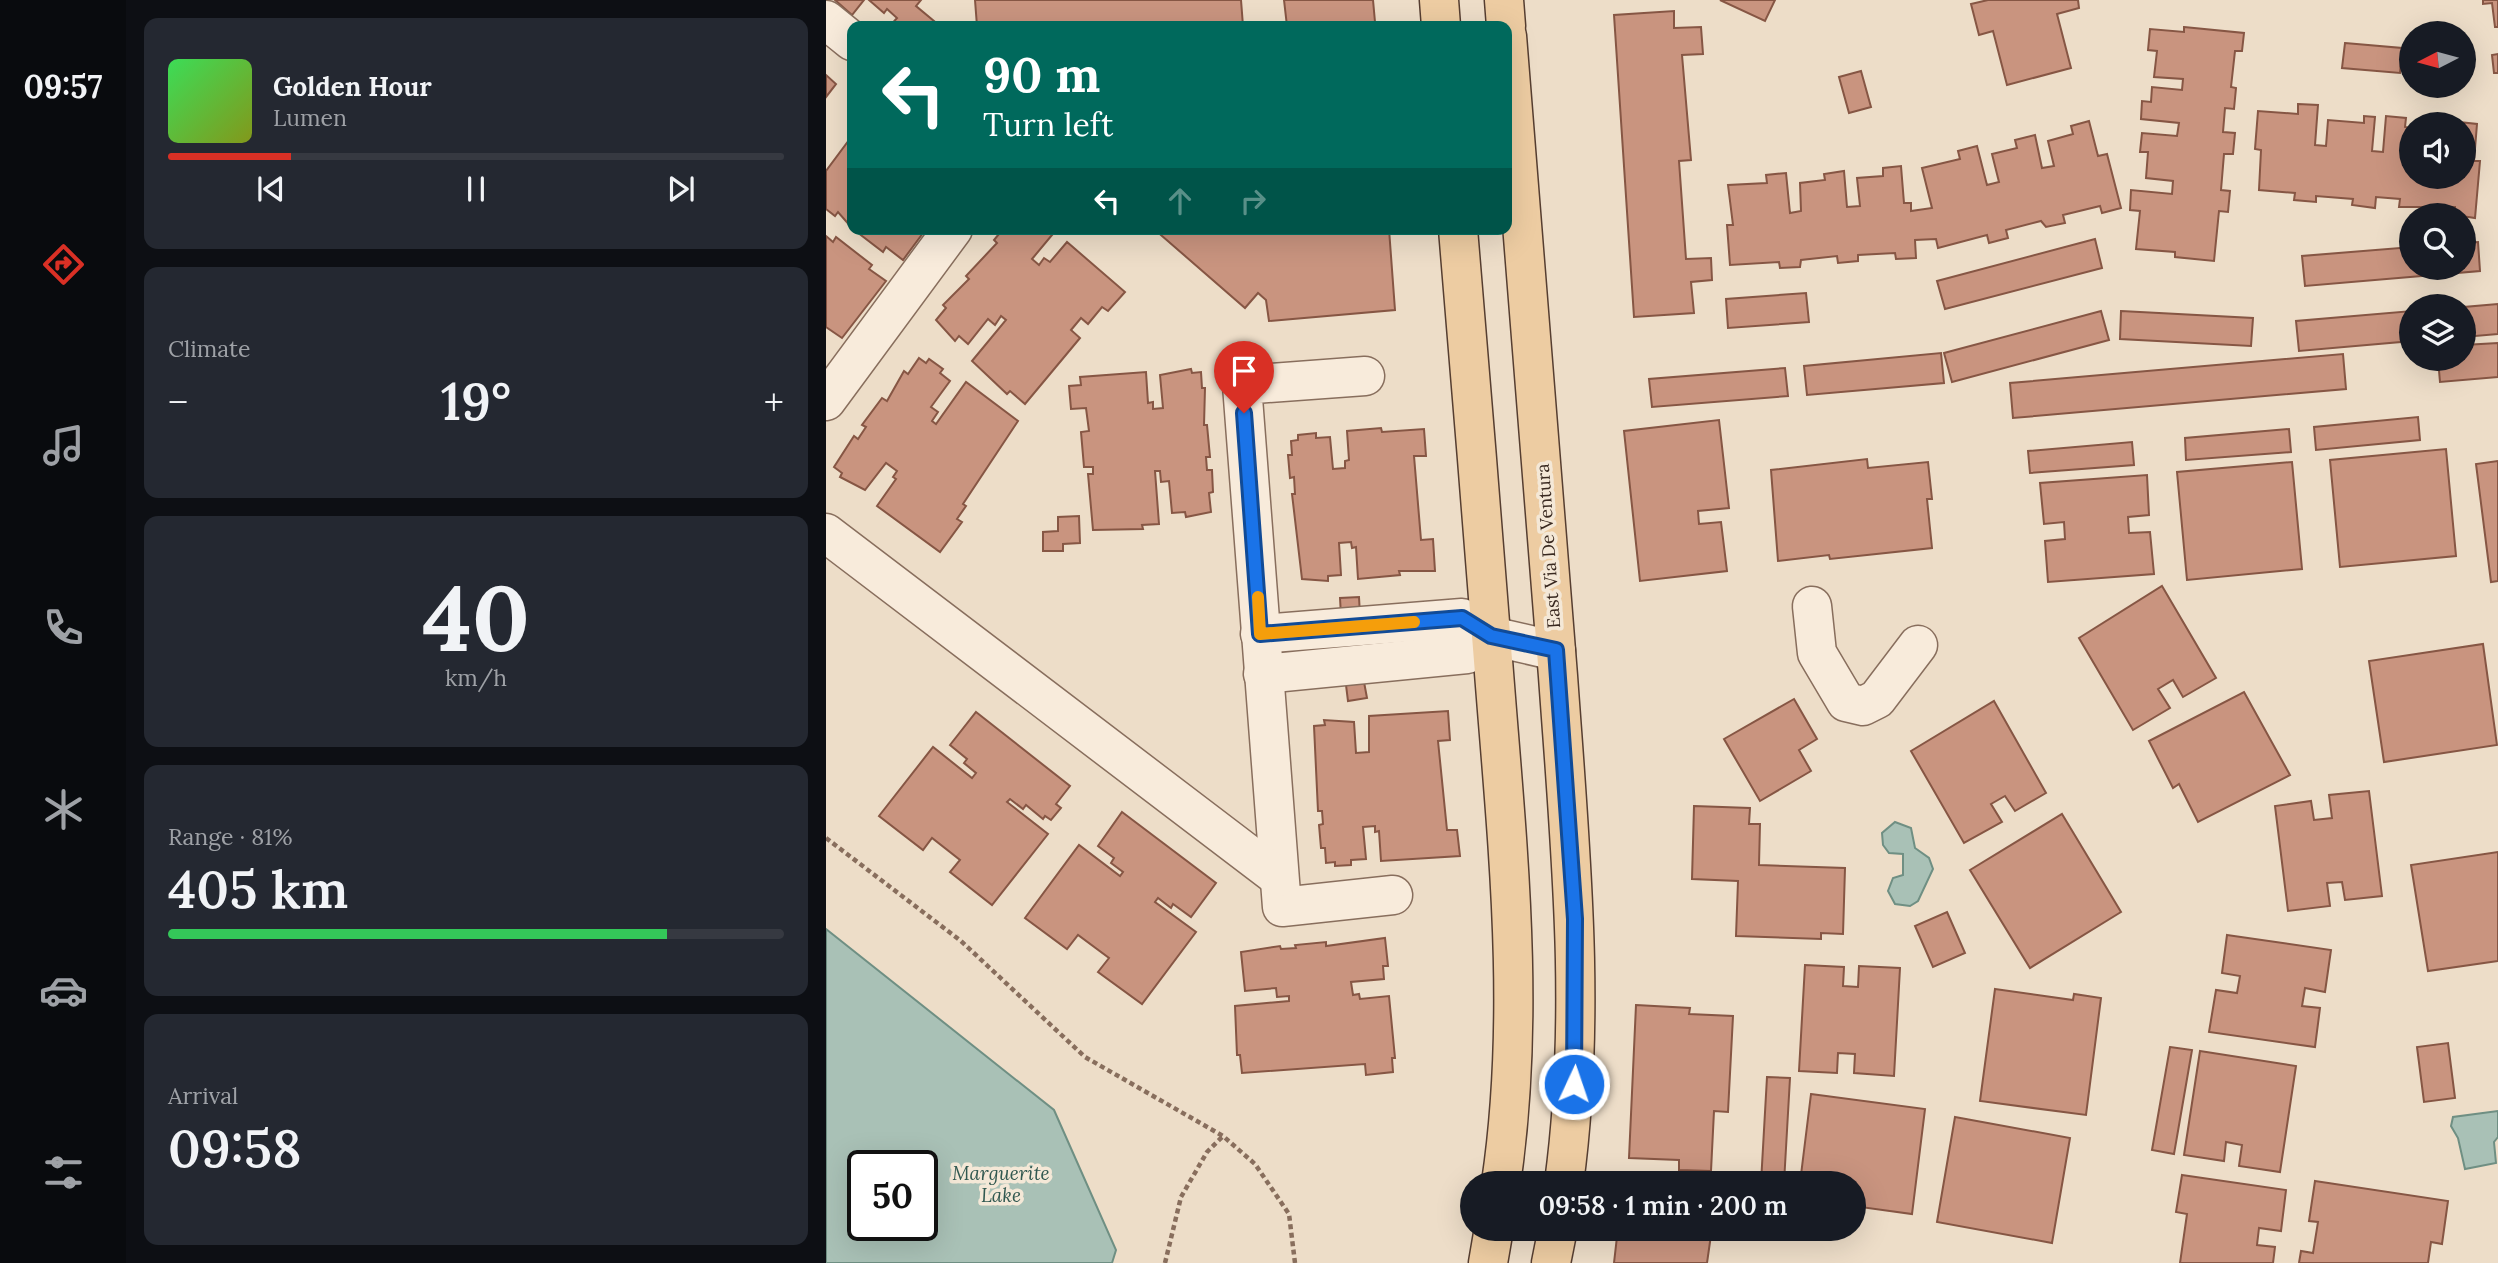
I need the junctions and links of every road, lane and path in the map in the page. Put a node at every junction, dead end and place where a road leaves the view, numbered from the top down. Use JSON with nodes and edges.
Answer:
{"nodes":[{"id":1,"x":1439,"y":0,"type":"edge"},
{"id":2,"x":1504,"y":0,"type":"edge"},
{"id":3,"x":826,"y":20,"type":"edge"},
{"id":4,"x":1441,"y":21,"type":"edge"},
{"id":5,"x":1506,"y":21,"type":"edge"},
{"id":6,"x":847,"y":37,"type":"edge"},
{"id":7,"x":1512,"y":99,"type":"edge"},
{"id":8,"x":949,"y":235,"type":"edge"},
{"id":9,"x":1458,"y":235,"type":"edge"},
{"id":10,"x":1365,"y":376,"type":"dead end"},
{"id":11,"x":826,"y":401,"type":"edge"},
{"id":12,"x":826,"y":533,"type":"edge"},
{"id":13,"x":1812,"y":606,"type":"dead end"},
{"id":14,"x":1260,"y":634,"type":"junction"},
{"id":15,"x":1491,"y":636,"type":"junction"},
{"id":16,"x":1918,"y":645,"type":"dead end"},
{"id":17,"x":1556,"y":650,"type":"junction"},
{"id":18,"x":1263,"y":674,"type":"junction"},
{"id":19,"x":826,"y":838,"type":"edge"},
{"id":20,"x":1278,"y":877,"type":"junction"},
{"id":21,"x":1393,"y":895,"type":"dead end"},
{"id":22,"x":1223,"y":1136,"type":"junction"},
{"id":23,"x":1502,"y":1171,"type":"edge"},
{"id":24,"x":1565,"y":1171,"type":"edge"},
{"id":25,"x":1492,"y":1241,"type":"edge"},
{"id":26,"x":1555,"y":1241,"type":"edge"},
{"id":27,"x":1165,"y":1263,"type":"edge"},
{"id":28,"x":1295,"y":1263,"type":"edge"},
{"id":29,"x":1488,"y":1263,"type":"edge"},
{"id":30,"x":1551,"y":1263,"type":"edge"}],
"edges":[{"from":1,"to":4,"type":"main road"},
{"from":2,"to":5,"type":"main road"},
{"from":3,"to":6,"type":"street"},
{"from":7,"to":17,"type":"main road","name":"East Via De Ventura"},
{"from":8,"to":11,"type":"street"},
{"from":9,"to":15,"type":"main road"},
{"from":10,"to":14,"type":"street"},
{"from":12,"to":20,"type":"street"},
{"from":13,"to":16,"type":"street"},
{"from":14,"to":15,"type":"street"},
{"from":14,"to":18,"type":"street"},
{"from":15,"to":17,"type":"street"},
{"from":15,"to":18,"type":"street"},
{"from":15,"to":23,"type":"main road"},
{"from":17,"to":24,"type":"main road","name":"East Via De Ventura"},
{"from":18,"to":20,"type":"street"},
{"from":19,"to":22,"type":"path"},
{"from":20,"to":21,"type":"street"},
{"from":22,"to":27,"type":"path"},
{"from":22,"to":28,"type":"path"},
{"from":25,"to":29,"type":"main road"},
{"from":26,"to":30,"type":"main road"}]}
